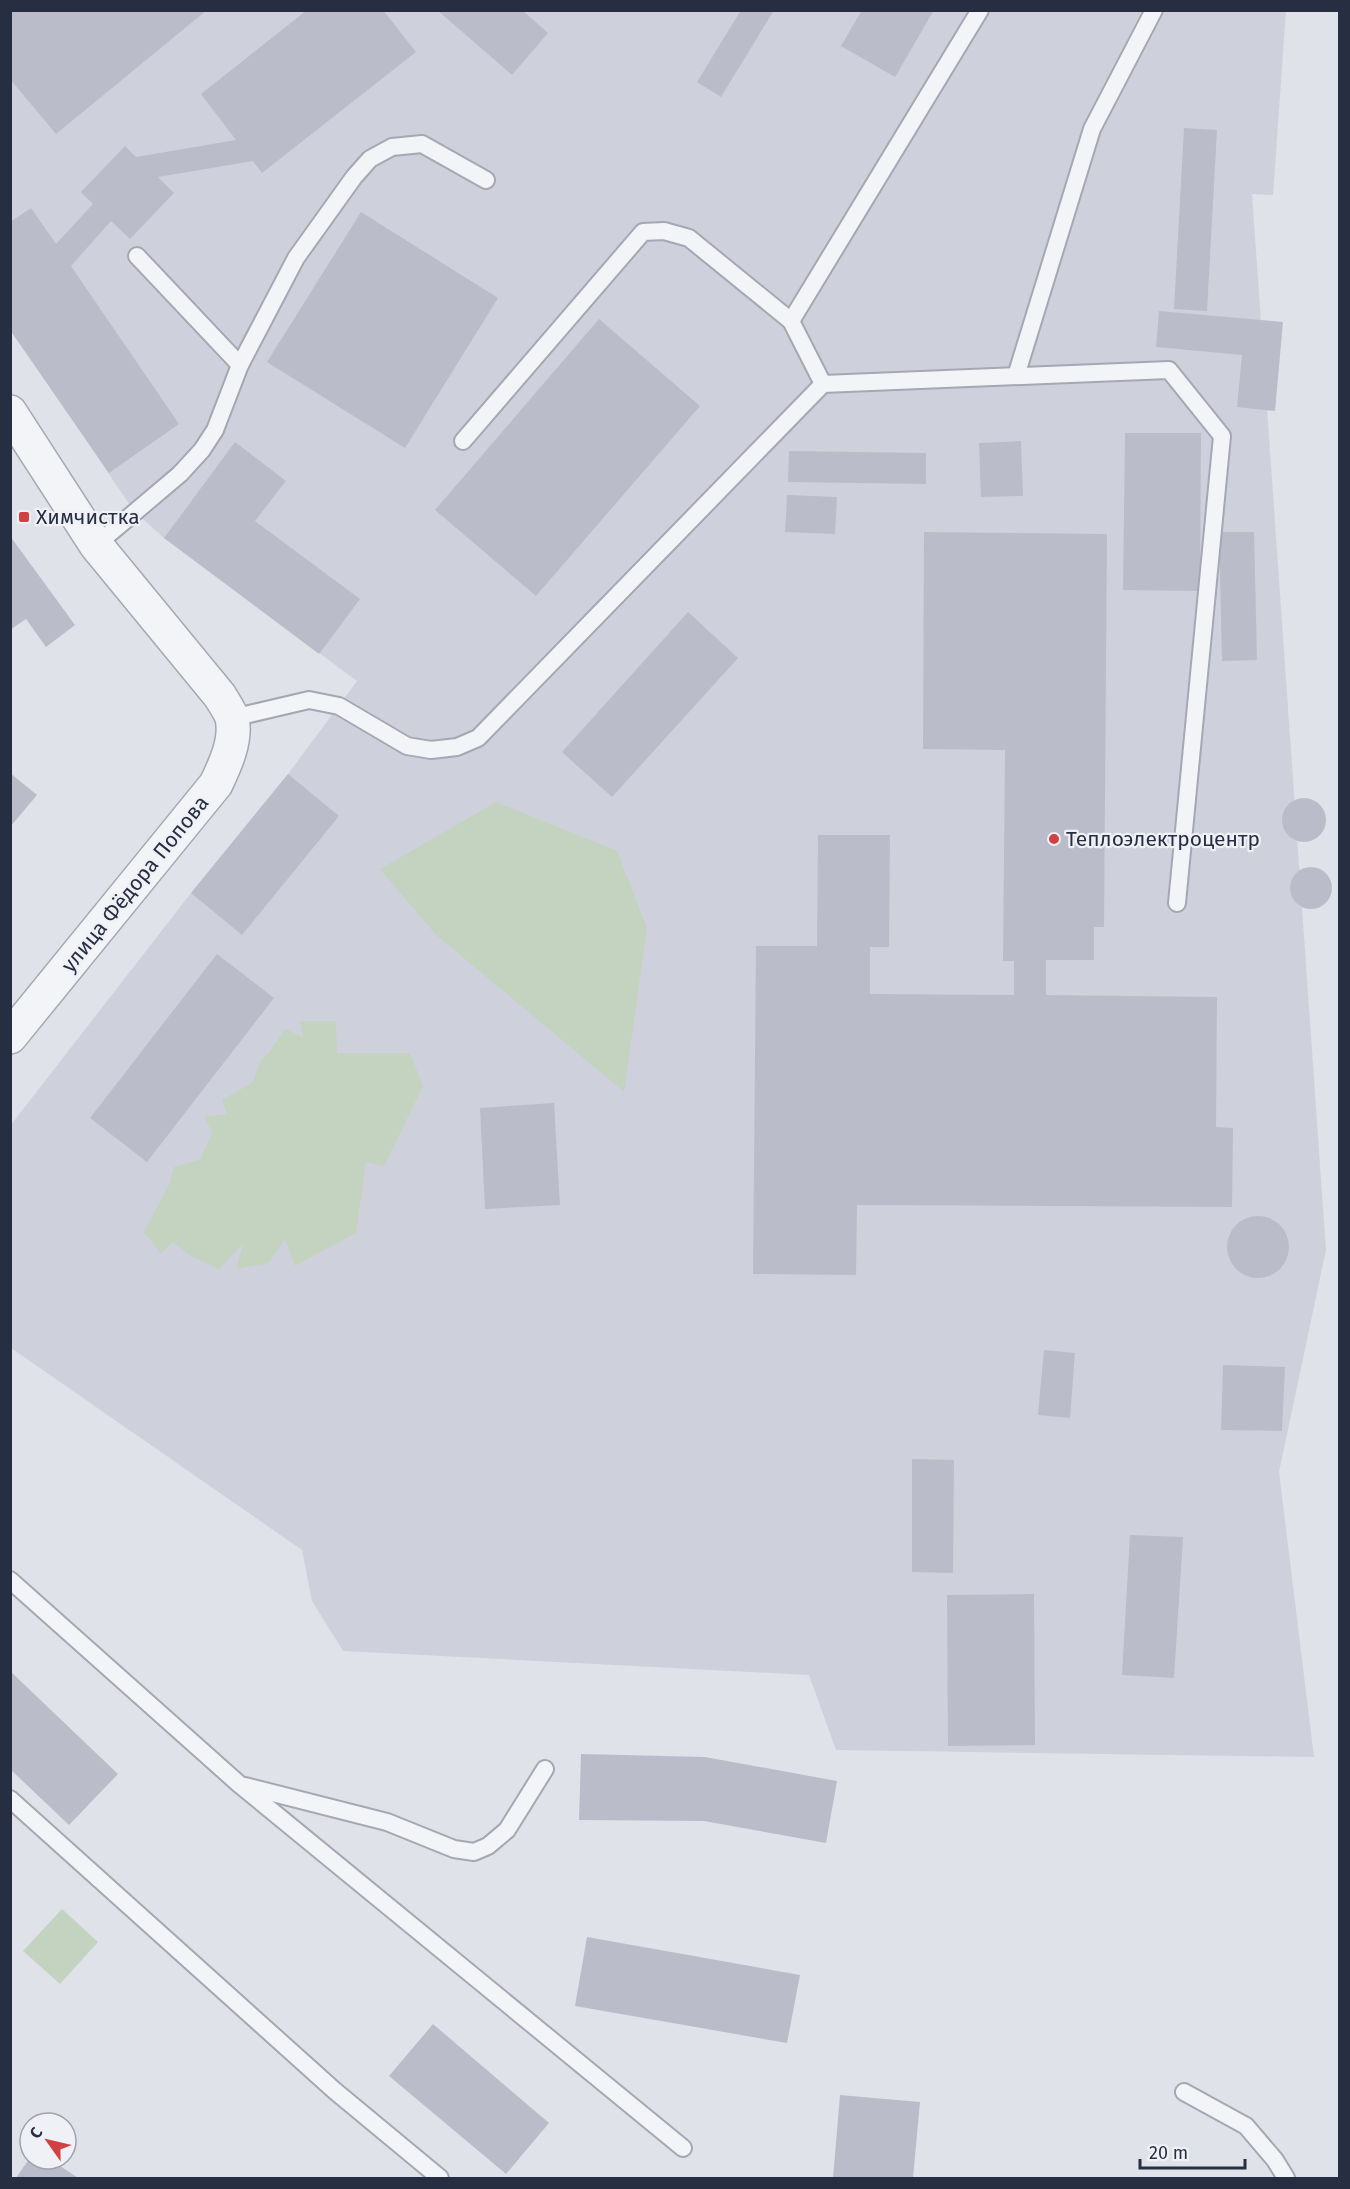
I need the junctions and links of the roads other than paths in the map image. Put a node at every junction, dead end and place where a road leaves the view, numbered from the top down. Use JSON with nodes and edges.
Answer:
{"nodes":[{"id":1,"x":980,"y":10,"type":"edge"},
{"id":2,"x":1154,"y":10,"type":"edge"},
{"id":3,"x":486,"y":180,"type":"dead end"},
{"id":4,"x":137,"y":256,"type":"dead end"},
{"id":5,"x":791,"y":321,"type":"junction"},
{"id":6,"x":240,"y":365,"type":"junction"},
{"id":7,"x":1016,"y":376,"type":"junction"},
{"id":8,"x":823,"y":384,"type":"junction"},
{"id":9,"x":10,"y":412,"type":"edge"},
{"id":10,"x":463,"y":441,"type":"dead end"},
{"id":11,"x":96,"y":544,"type":"junction"},
{"id":12,"x":232,"y":718,"type":"junction"},
{"id":13,"x":1177,"y":903,"type":"dead end"},
{"id":14,"x":10,"y":1037,"type":"edge"},
{"id":15,"x":10,"y":1580,"type":"edge"},
{"id":16,"x":545,"y":1769,"type":"dead end"},
{"id":17,"x":239,"y":1784,"type":"junction"},
{"id":18,"x":10,"y":1799,"type":"edge"},
{"id":19,"x":1184,"y":2092,"type":"dead end"},
{"id":20,"x":683,"y":2148,"type":"dead end"},
{"id":21,"x":440,"y":2178,"type":"edge"},
{"id":22,"x":1286,"y":2178,"type":"edge"}],
"edges":[{"from":1,"to":5,"type":"lane"},
{"from":2,"to":7,"type":"lane"},
{"from":3,"to":6,"type":"lane"},
{"from":4,"to":6,"type":"lane"},
{"from":5,"to":8,"type":"lane"},
{"from":5,"to":10,"type":"lane"},
{"from":6,"to":11,"type":"lane"},
{"from":7,"to":8,"type":"lane"},
{"from":7,"to":13,"type":"lane"},
{"from":8,"to":12,"type":"lane"},
{"from":9,"to":11,"type":"street"},
{"from":11,"to":12,"type":"street"},
{"from":12,"to":14,"type":"street","name":"улица Фёдора Попова"},
{"from":15,"to":17,"type":"lane"},
{"from":16,"to":17,"type":"lane"},
{"from":17,"to":20,"type":"lane"},
{"from":18,"to":21,"type":"lane"},
{"from":19,"to":22,"type":"lane"}]}
